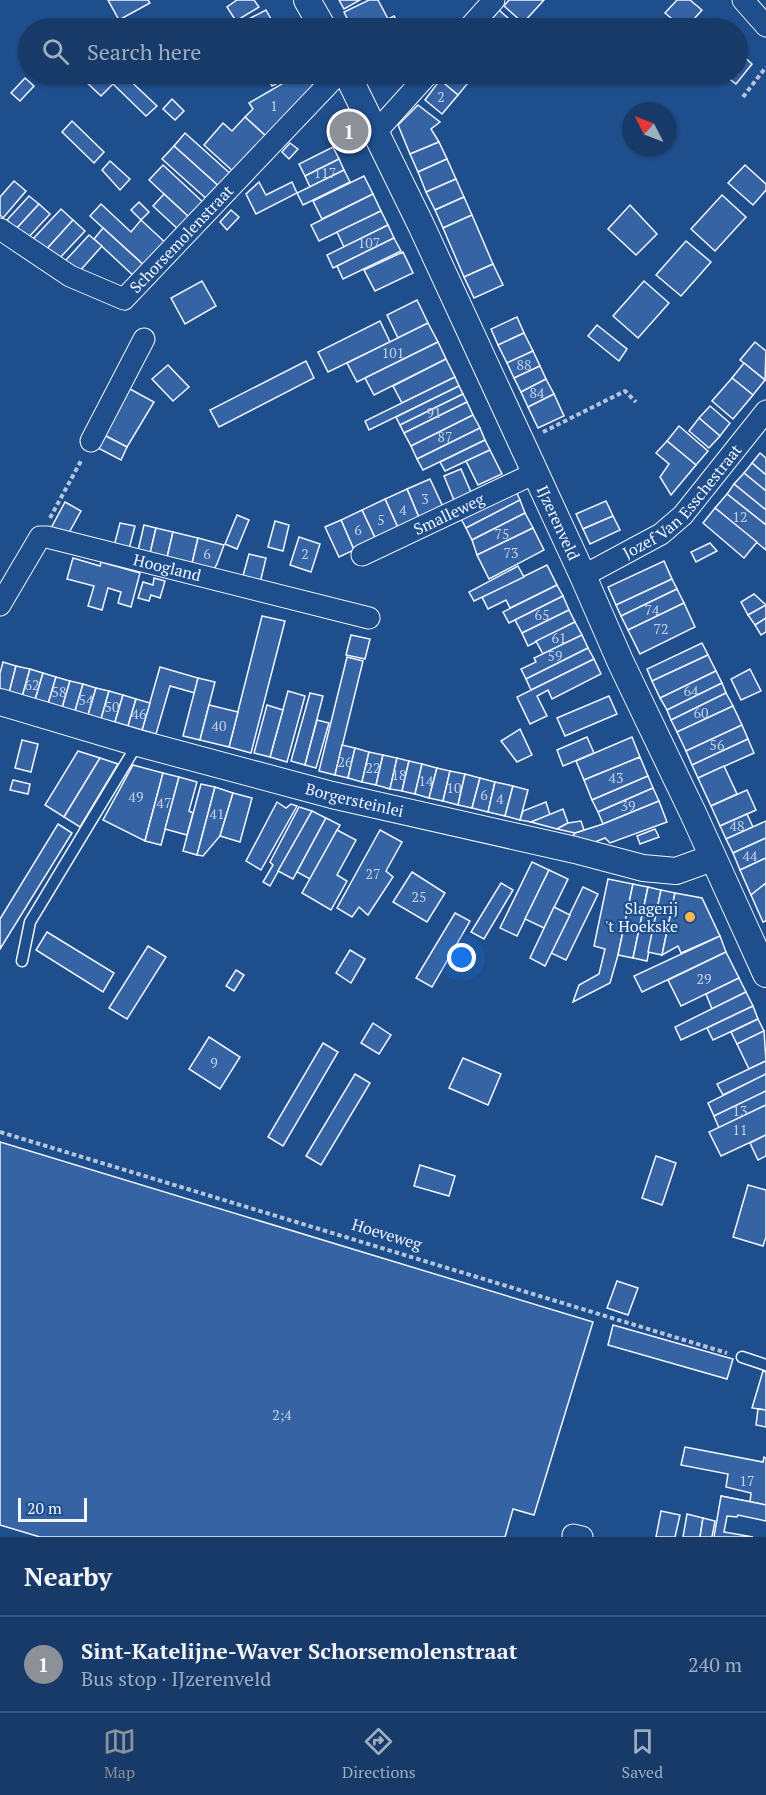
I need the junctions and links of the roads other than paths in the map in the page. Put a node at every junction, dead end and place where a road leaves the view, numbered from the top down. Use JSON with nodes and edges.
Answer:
{"nodes":[{"id":1,"x":307,"y":0,"type":"edge"},
{"id":2,"x":494,"y":0,"type":"edge"},
{"id":3,"x":743,"y":0,"type":"edge"},
{"id":4,"x":317,"y":18,"type":"edge"},
{"id":5,"x":478,"y":18,"type":"edge"},
{"id":6,"x":766,"y":26,"type":"edge"},
{"id":7,"x":328,"y":84,"type":"edge"},
{"id":8,"x":352,"y":84,"type":"edge"},
{"id":9,"x":419,"y":84,"type":"edge"},
{"id":10,"x":375,"y":133,"type":"junction"},
{"id":11,"x":0,"y":229,"type":"edge"},
{"id":12,"x":144,"y":339,"type":"dead end"},
{"id":13,"x":766,"y":411,"type":"edge"},
{"id":14,"x":92,"y":441,"type":"road end"},
{"id":15,"x":535,"y":473,"type":"junction"},
{"id":16,"x":362,"y":555,"type":"dead end"},
{"id":17,"x":583,"y":576,"type":"junction"},
{"id":18,"x":0,"y":605,"type":"edge"},
{"id":19,"x":369,"y":618,"type":"dead end"},
{"id":20,"x":0,"y":702,"type":"edge"},
{"id":21,"x":138,"y":743,"type":"junction"},
{"id":22,"x":712,"y":858,"type":"junction"},
{"id":23,"x":22,"y":961,"type":"dead end"},
{"id":24,"x":766,"y":974,"type":"edge"},
{"id":25,"x":742,"y":1357,"type":"road end"},
{"id":26,"x":766,"y":1365,"type":"edge"}],
"edges":[{"from":1,"to":4,"type":"street"},
{"from":2,"to":5,"type":"street"},
{"from":3,"to":6,"type":"street"},
{"from":7,"to":11,"type":"street","name":"Schorsemolenstraat"},
{"from":8,"to":10,"type":"street","name":"IJzerenveld"},
{"from":9,"to":10,"type":"street"},
{"from":10,"to":15,"type":"street","name":"IJzerenveld"},
{"from":12,"to":14,"type":"street"},
{"from":13,"to":17,"type":"street","name":"Jozef Van Esschestraat"},
{"from":15,"to":16,"type":"street","name":"Smalleweg"},
{"from":15,"to":17,"type":"street","name":"IJzerenveld"},
{"from":17,"to":22,"type":"street","name":"IJzerenveld"},
{"from":18,"to":19,"type":"street","name":"Hoogland"},
{"from":20,"to":21,"type":"street","name":"Borgersteinlei"},
{"from":21,"to":22,"type":"street","name":"Borgersteinlei"},
{"from":21,"to":23,"type":"lane"},
{"from":22,"to":24,"type":"street","name":"IJzerenveld"},
{"from":25,"to":26,"type":"lane"}]}
